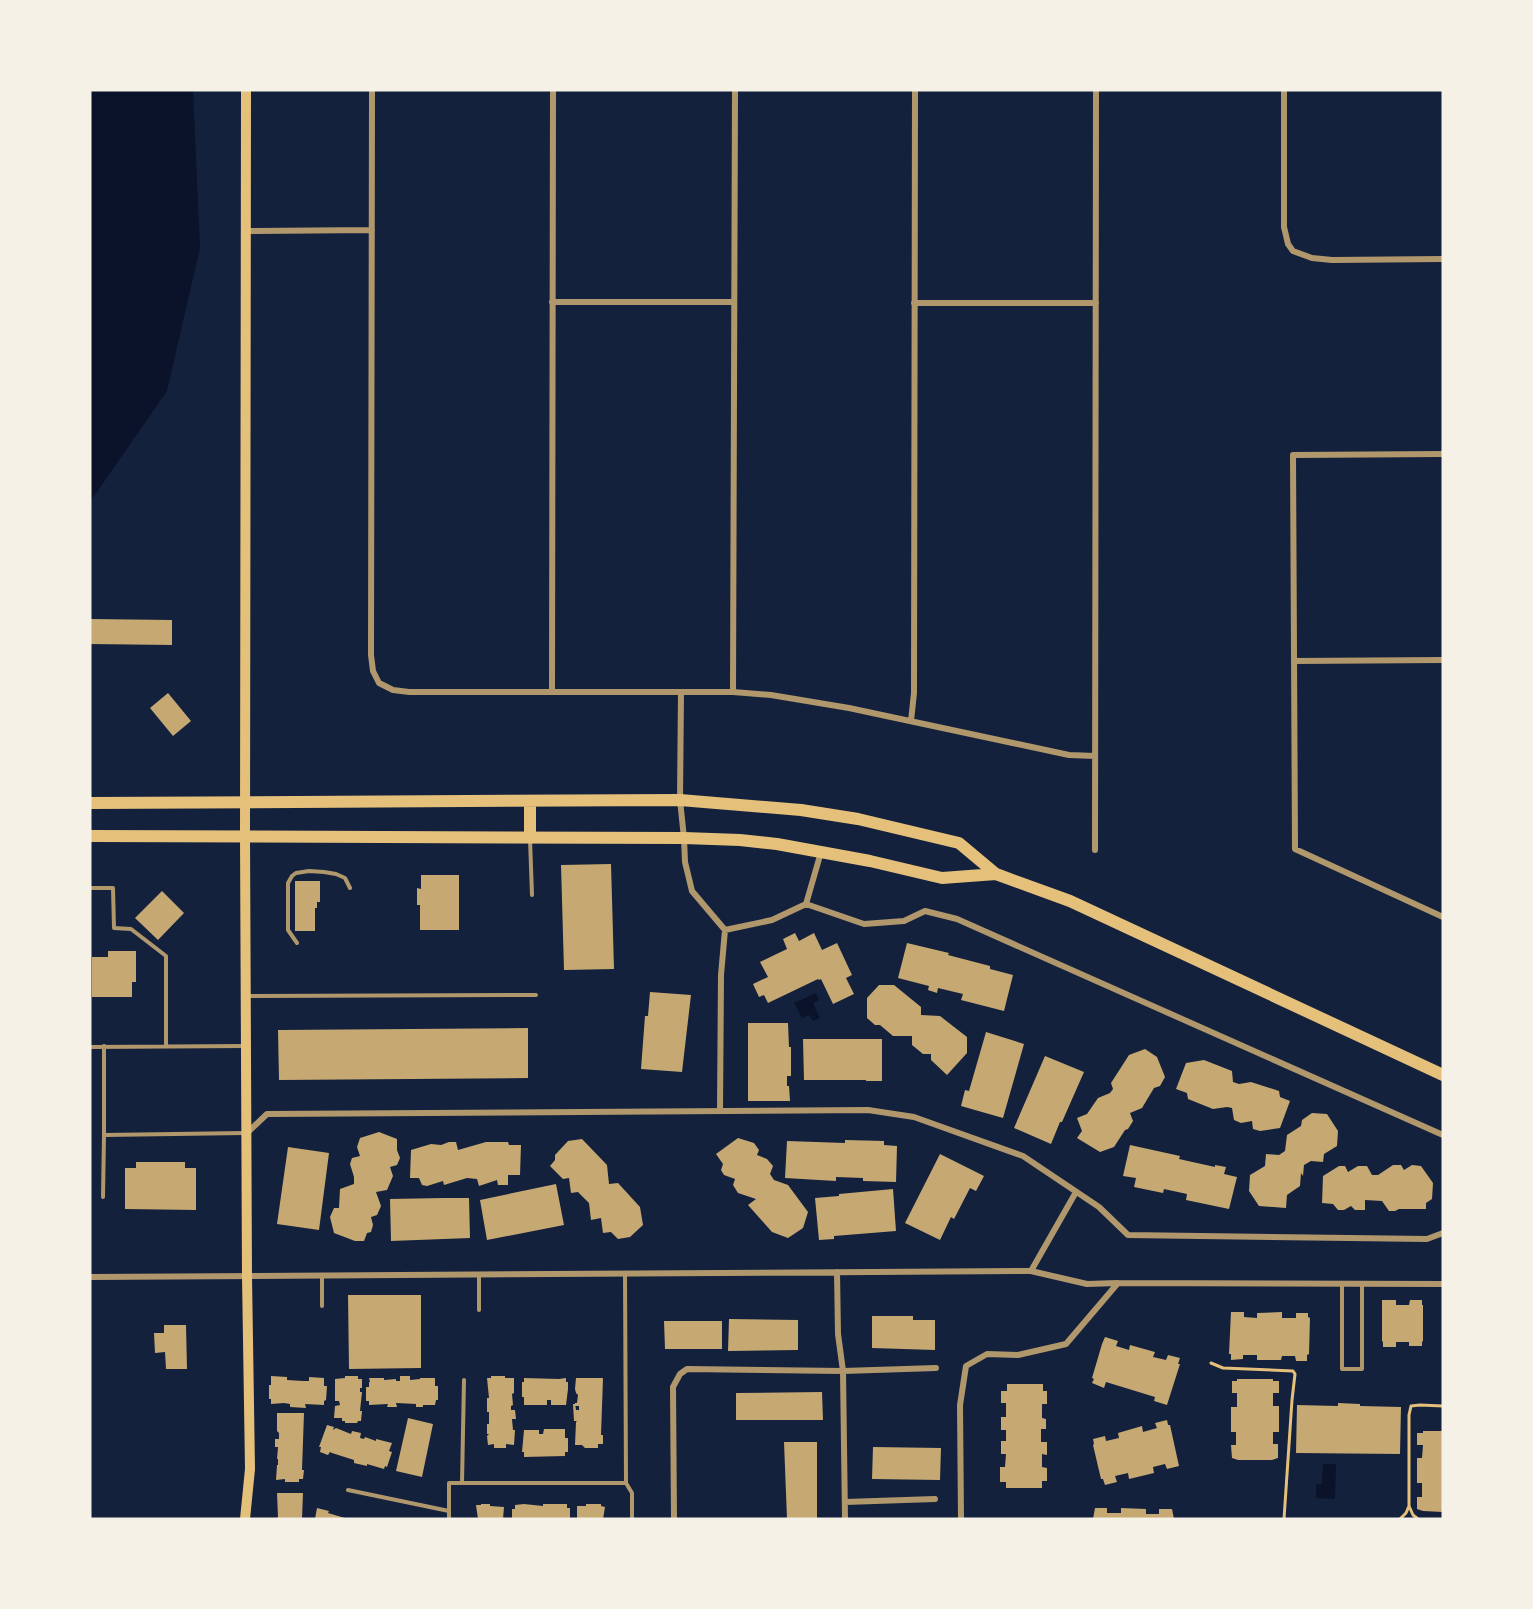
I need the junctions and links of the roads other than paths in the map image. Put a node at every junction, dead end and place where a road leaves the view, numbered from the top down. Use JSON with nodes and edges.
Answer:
{"nodes":[{"id":1,"x":246,"y":90,"type":"edge"},
{"id":2,"x":372,"y":90,"type":"edge"},
{"id":3,"x":553,"y":90,"type":"edge"},
{"id":4,"x":735,"y":90,"type":"edge"},
{"id":5,"x":915,"y":90,"type":"edge"},
{"id":6,"x":1096,"y":90,"type":"edge"},
{"id":7,"x":1284,"y":90,"type":"edge"},
{"id":8,"x":372,"y":230,"type":"junction"},
{"id":9,"x":246,"y":231,"type":"junction"},
{"id":10,"x":1443,"y":259,"type":"edge"},
{"id":11,"x":552,"y":302,"type":"junction"},
{"id":12,"x":734,"y":302,"type":"junction"},
{"id":13,"x":915,"y":303,"type":"junction"},
{"id":14,"x":1096,"y":303,"type":"junction"},
{"id":15,"x":1443,"y":454,"type":"edge"},
{"id":16,"x":1443,"y":660,"type":"edge"},
{"id":17,"x":1294,"y":661,"type":"junction"},
{"id":18,"x":552,"y":692,"type":"junction"},
{"id":19,"x":681,"y":692,"type":"junction"},
{"id":20,"x":732,"y":692,"type":"junction"},
{"id":21,"x":910,"y":721,"type":"junction"},
{"id":22,"x":1095,"y":756,"type":"junction"},
{"id":23,"x":680,"y":800,"type":"junction"},
{"id":24,"x":530,"y":801,"type":"junction"},
{"id":25,"x":90,"y":803,"type":"edge"},
{"id":26,"x":245,"y":803,"type":"junction"},
{"id":27,"x":90,"y":836,"type":"edge"},
{"id":28,"x":245,"y":837,"type":"junction"},
{"id":29,"x":530,"y":838,"type":"junction"},
{"id":30,"x":684,"y":838,"type":"junction"},
{"id":31,"x":1095,"y":850,"type":"dead end"},
{"id":32,"x":821,"y":851,"type":"junction"},
{"id":33,"x":996,"y":874,"type":"junction"},
{"id":34,"x":90,"y":888,"type":"edge"},
{"id":35,"x":350,"y":888,"type":"dead end"},
{"id":36,"x":532,"y":895,"type":"dead end"},
{"id":37,"x":806,"y":904,"type":"junction"},
{"id":38,"x":1443,"y":918,"type":"edge"},
{"id":39,"x":725,"y":930,"type":"junction"},
{"id":40,"x":297,"y":943,"type":"dead end"},
{"id":41,"x":536,"y":995,"type":"dead end"},
{"id":42,"x":246,"y":996,"type":"junction"},
{"id":43,"x":104,"y":1046,"type":"junction"},
{"id":44,"x":166,"y":1046,"type":"junction"},
{"id":45,"x":246,"y":1046,"type":"junction"},
{"id":46,"x":90,"y":1047,"type":"edge"},
{"id":47,"x":1443,"y":1075,"type":"edge"},
{"id":48,"x":720,"y":1111,"type":"junction"},
{"id":49,"x":246,"y":1133,"type":"junction"},
{"id":50,"x":1443,"y":1135,"type":"edge"},
{"id":51,"x":104,"y":1136,"type":"junction"},
{"id":52,"x":1076,"y":1192,"type":"junction"},
{"id":53,"x":103,"y":1197,"type":"dead end"},
{"id":54,"x":1443,"y":1233,"type":"edge"},
{"id":55,"x":1031,"y":1271,"type":"junction"},
{"id":56,"x":837,"y":1272,"type":"junction"},
{"id":57,"x":479,"y":1274,"type":"junction"},
{"id":58,"x":625,"y":1274,"type":"junction"},
{"id":59,"x":322,"y":1275,"type":"junction"},
{"id":60,"x":247,"y":1276,"type":"junction"},
{"id":61,"x":90,"y":1277,"type":"edge"},
{"id":62,"x":1118,"y":1282,"type":"junction"},
{"id":63,"x":1342,"y":1284,"type":"junction"},
{"id":64,"x":1362,"y":1284,"type":"junction"},
{"id":65,"x":1443,"y":1284,"type":"edge"},
{"id":66,"x":322,"y":1306,"type":"dead end"},
{"id":67,"x":479,"y":1310,"type":"dead end"},
{"id":68,"x":936,"y":1368,"type":"dead end"},
{"id":69,"x":843,"y":1371,"type":"junction"},
{"id":70,"x":464,"y":1380,"type":"dead end"},
{"id":71,"x":462,"y":1483,"type":"junction"},
{"id":72,"x":626,"y":1483,"type":"junction"},
{"id":73,"x":348,"y":1490,"type":"dead end"},
{"id":74,"x":935,"y":1498,"type":"dead end"},
{"id":75,"x":845,"y":1502,"type":"junction"},
{"id":76,"x":449,"y":1511,"type":"junction"},
{"id":77,"x":245,"y":1519,"type":"edge"},
{"id":78,"x":449,"y":1519,"type":"edge"},
{"id":79,"x":632,"y":1519,"type":"edge"},
{"id":80,"x":674,"y":1519,"type":"edge"},
{"id":81,"x":845,"y":1519,"type":"edge"},
{"id":82,"x":961,"y":1519,"type":"edge"}],
"edges":[{"from":1,"to":9,"type":"main road"},
{"from":2,"to":8,"type":"street"},
{"from":3,"to":11,"type":"street"},
{"from":4,"to":12,"type":"street"},
{"from":5,"to":13,"type":"street"},
{"from":6,"to":14,"type":"street"},
{"from":7,"to":10,"type":"street"},
{"from":8,"to":9,"type":"street"},
{"from":8,"to":18,"type":"street"},
{"from":9,"to":26,"type":"main road"},
{"from":11,"to":12,"type":"street"},
{"from":11,"to":18,"type":"street"},
{"from":12,"to":20,"type":"street"},
{"from":13,"to":14,"type":"street"},
{"from":13,"to":21,"type":"street"},
{"from":14,"to":22,"type":"street"},
{"from":15,"to":17,"type":"street"},
{"from":16,"to":17,"type":"street"},
{"from":17,"to":38,"type":"street"},
{"from":18,"to":19,"type":"street"},
{"from":19,"to":20,"type":"street"},
{"from":19,"to":23,"type":"street"},
{"from":20,"to":21,"type":"street"},
{"from":21,"to":22,"type":"street"},
{"from":22,"to":31,"type":"street"},
{"from":23,"to":24,"type":"main road"},
{"from":23,"to":30,"type":"street"},
{"from":23,"to":33,"type":"main road"},
{"from":24,"to":26,"type":"main road"},
{"from":24,"to":29,"type":"main road"},
{"from":25,"to":26,"type":"main road"},
{"from":26,"to":28,"type":"main road"},
{"from":27,"to":28,"type":"main road"},
{"from":28,"to":29,"type":"main road"},
{"from":28,"to":42,"type":"main road"},
{"from":29,"to":30,"type":"main road"},
{"from":29,"to":36,"type":"lane"},
{"from":30,"to":32,"type":"main road"},
{"from":30,"to":39,"type":"street"},
{"from":32,"to":33,"type":"main road"},
{"from":32,"to":37,"type":"street"},
{"from":33,"to":47,"type":"main road"},
{"from":34,"to":44,"type":"lane"},
{"from":35,"to":40,"type":"lane"},
{"from":37,"to":39,"type":"street"},
{"from":37,"to":50,"type":"street"},
{"from":39,"to":48,"type":"street"},
{"from":41,"to":42,"type":"lane"},
{"from":42,"to":45,"type":"main road"},
{"from":43,"to":44,"type":"lane"},
{"from":43,"to":46,"type":"lane"},
{"from":43,"to":51,"type":"lane"},
{"from":44,"to":45,"type":"lane"},
{"from":45,"to":49,"type":"main road"},
{"from":48,"to":49,"type":"street"},
{"from":48,"to":52,"type":"street"},
{"from":49,"to":51,"type":"lane"},
{"from":49,"to":60,"type":"main road"},
{"from":51,"to":53,"type":"lane"},
{"from":52,"to":54,"type":"street"},
{"from":52,"to":55,"type":"street"},
{"from":55,"to":56,"type":"street"},
{"from":55,"to":62,"type":"street"},
{"from":56,"to":58,"type":"street"},
{"from":56,"to":69,"type":"street"},
{"from":57,"to":58,"type":"street"},
{"from":57,"to":59,"type":"street"},
{"from":57,"to":67,"type":"lane"},
{"from":58,"to":72,"type":"lane"},
{"from":59,"to":60,"type":"street"},
{"from":59,"to":66,"type":"lane"},
{"from":60,"to":61,"type":"street"},
{"from":60,"to":77,"type":"main road"},
{"from":62,"to":63,"type":"street"},
{"from":62,"to":82,"type":"street"},
{"from":63,"to":64,"type":"street"},
{"from":63,"to":64,"type":"lane"},
{"from":64,"to":65,"type":"street"},
{"from":68,"to":69,"type":"street"},
{"from":69,"to":75,"type":"street"},
{"from":69,"to":80,"type":"street"},
{"from":70,"to":71,"type":"lane"},
{"from":71,"to":72,"type":"lane"},
{"from":71,"to":76,"type":"lane"},
{"from":72,"to":79,"type":"lane"},
{"from":73,"to":76,"type":"lane"},
{"from":74,"to":75,"type":"street"},
{"from":75,"to":81,"type":"street"},
{"from":76,"to":78,"type":"lane"}]}
